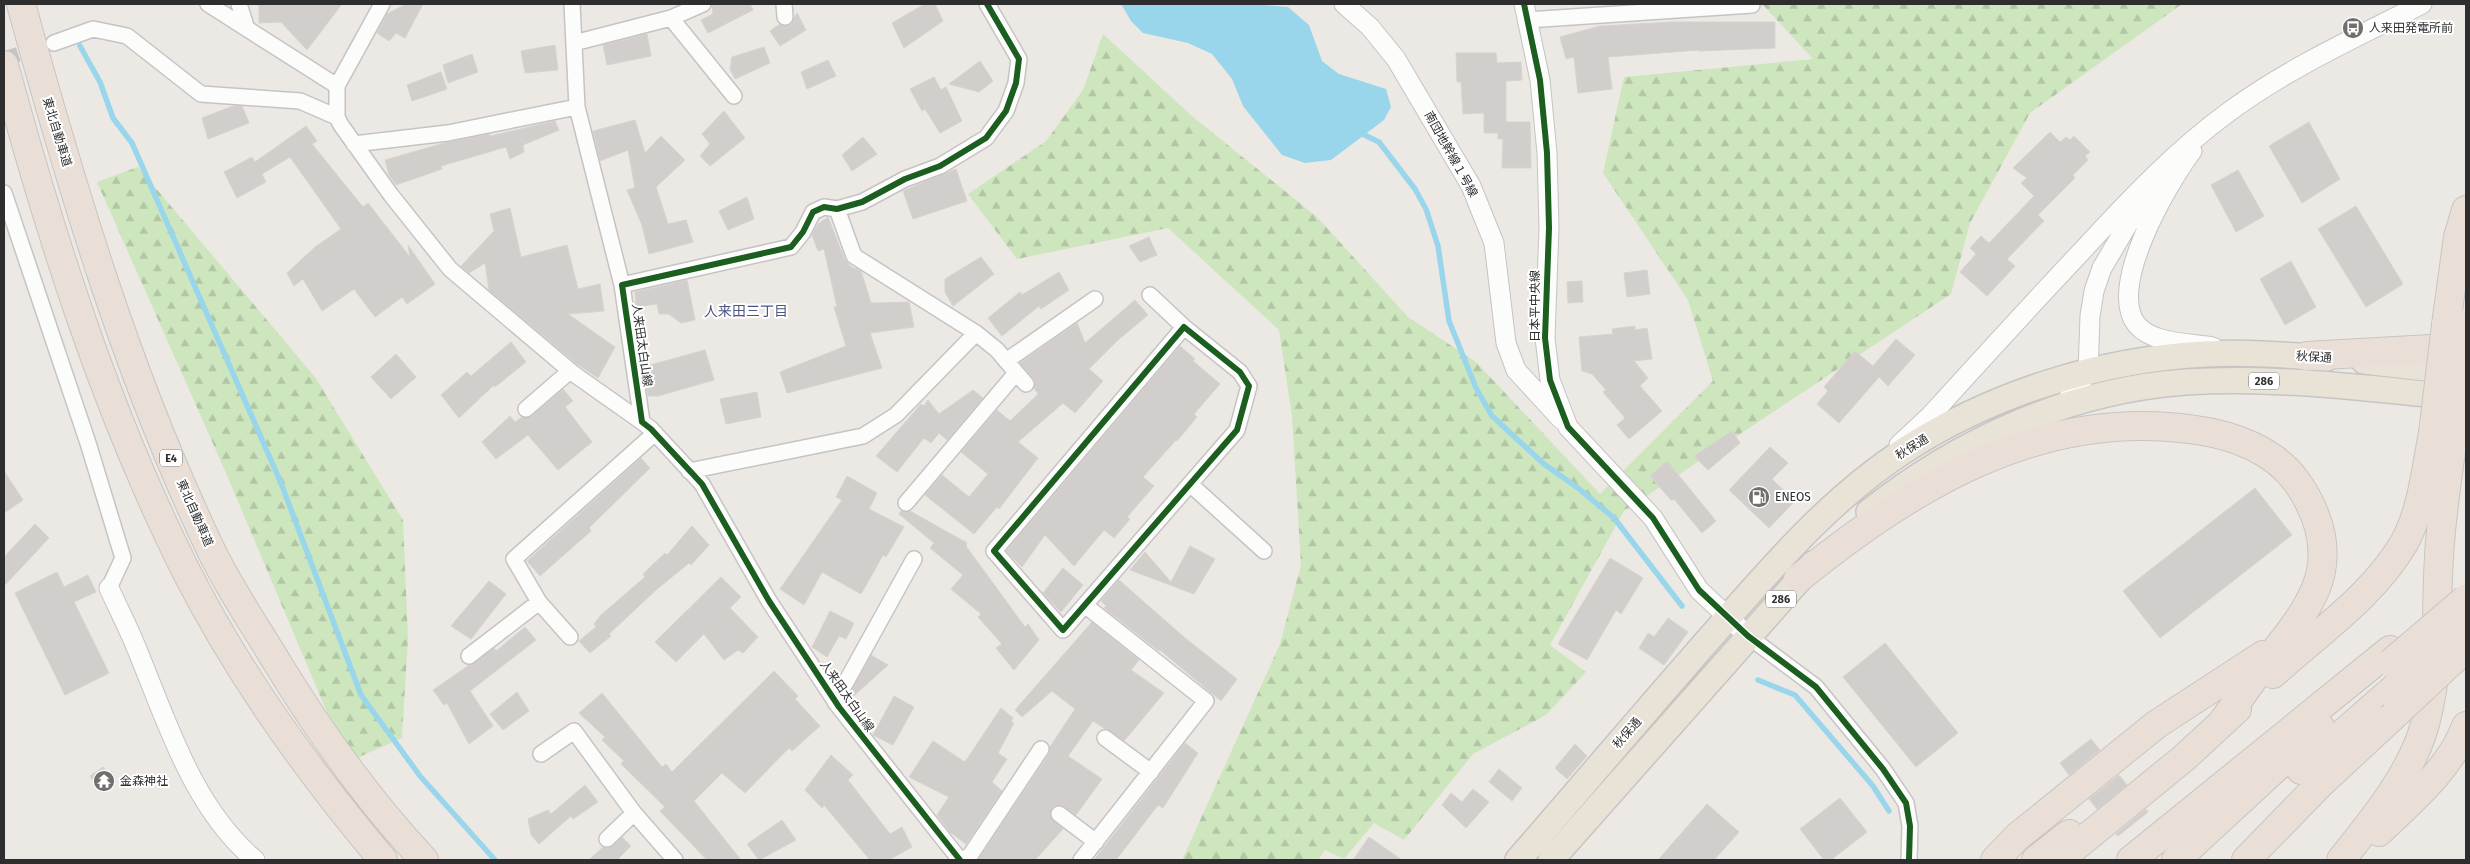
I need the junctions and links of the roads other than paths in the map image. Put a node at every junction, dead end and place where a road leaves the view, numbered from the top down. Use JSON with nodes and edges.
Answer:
{"nodes":[{"id":1,"x":21,"y":4,"type":"edge"},
{"id":2,"x":208,"y":4,"type":"edge"},
{"id":3,"x":239,"y":4,"type":"edge"},
{"id":4,"x":382,"y":4,"type":"edge"},
{"id":5,"x":572,"y":4,"type":"edge"},
{"id":6,"x":703,"y":4,"type":"edge"},
{"id":7,"x":988,"y":4,"type":"edge"},
{"id":8,"x":1344,"y":4,"type":"edge"},
{"id":9,"x":2422,"y":4,"type":"edge"},
{"id":10,"x":1752,"y":5,"type":"dead end"},
{"id":11,"x":1526,"y":12,"type":"edge"},
{"id":12,"x":671,"y":18,"type":"junction"},
{"id":13,"x":247,"y":29,"type":"junction"},
{"id":14,"x":54,"y":42,"type":"tunnel mouth"},
{"id":15,"x":574,"y":43,"type":"junction"},
{"id":16,"x":4,"y":66,"type":"edge"},
{"id":17,"x":336,"y":86,"type":"junction"},
{"id":18,"x":734,"y":96,"type":"dead end"},
{"id":19,"x":577,"y":107,"type":"junction"},
{"id":20,"x":2229,"y":112,"type":"junction"},
{"id":21,"x":337,"y":117,"type":"junction"},
{"id":22,"x":2201,"y":140,"type":"junction"},
{"id":23,"x":354,"y":144,"type":"junction"},
{"id":24,"x":4,"y":193,"type":"edge"},
{"id":25,"x":837,"y":209,"type":"junction"},
{"id":26,"x":2466,"y":210,"type":"edge"},
{"id":27,"x":622,"y":285,"type":"junction"},
{"id":28,"x":1150,"y":296,"type":"dead end"},
{"id":29,"x":1095,"y":299,"type":"dead end"},
{"id":30,"x":2459,"y":323,"type":"edge"},
{"id":31,"x":1184,"y":328,"type":"junction"},
{"id":32,"x":976,"y":333,"type":"junction"},
{"id":33,"x":2466,"y":347,"type":"edge"},
{"id":34,"x":2248,"y":353,"type":"junction"},
{"id":35,"x":2307,"y":356,"type":"junction"},
{"id":36,"x":570,"y":371,"type":"junction"},
{"id":37,"x":2088,"y":372,"type":"junction"},
{"id":38,"x":2466,"y":372,"type":"edge"},
{"id":39,"x":1016,"y":373,"type":"junction"},
{"id":40,"x":2466,"y":398,"type":"edge"},
{"id":41,"x":2063,"y":406,"type":"junction"},
{"id":42,"x":526,"y":409,"type":"dead end"},
{"id":43,"x":642,"y":422,"type":"junction"},
{"id":44,"x":1568,"y":427,"type":"junction"},
{"id":45,"x":655,"y":433,"type":"junction"},
{"id":46,"x":2443,"y":435,"type":"junction"},
{"id":47,"x":689,"y":470,"type":"junction"},
{"id":48,"x":1190,"y":484,"type":"junction"},
{"id":49,"x":1838,"y":502,"type":"junction"},
{"id":50,"x":906,"y":503,"type":"dead end"},
{"id":51,"x":1264,"y":551,"type":"dead end"},
{"id":52,"x":914,"y":559,"type":"dead end"},
{"id":53,"x":1798,"y":579,"type":"junction"},
{"id":54,"x":110,"y":588,"type":"joint"},
{"id":55,"x":2466,"y":588,"type":"edge"},
{"id":56,"x":2466,"y":599,"type":"edge"},
{"id":57,"x":539,"y":602,"type":"junction"},
{"id":58,"x":1086,"y":606,"type":"junction"},
{"id":59,"x":1728,"y":618,"type":"junction"},
{"id":60,"x":2466,"y":626,"type":"edge"},
{"id":61,"x":1748,"y":636,"type":"junction"},
{"id":62,"x":570,"y":637,"type":"dead end"},
{"id":63,"x":2297,"y":640,"type":"junction"},
{"id":64,"x":2466,"y":648,"type":"edge"},
{"id":65,"x":469,"y":656,"type":"dead end"},
{"id":66,"x":2391,"y":656,"type":"junction"},
{"id":67,"x":2258,"y":672,"type":"junction"},
{"id":68,"x":2203,"y":694,"type":"junction"},
{"id":69,"x":835,"y":702,"type":"junction"},
{"id":70,"x":2390,"y":705,"type":"junction"},
{"id":71,"x":2224,"y":721,"type":"junction"},
{"id":72,"x":2466,"y":726,"type":"edge"},
{"id":73,"x":1105,"y":738,"type":"dead end"},
{"id":74,"x":1041,"y":749,"type":"dead end"},
{"id":75,"x":541,"y":754,"type":"dead end"},
{"id":76,"x":1150,"y":772,"type":"junction"},
{"id":77,"x":634,"y":813,"type":"junction"},
{"id":78,"x":1059,"y":814,"type":"dead end"},
{"id":79,"x":607,"y":839,"type":"dead end"},
{"id":80,"x":1096,"y":842,"type":"junction"},
{"id":81,"x":2016,"y":848,"type":"edge"},
{"id":82,"x":255,"y":860,"type":"edge"},
{"id":83,"x":383,"y":860,"type":"edge"},
{"id":84,"x":424,"y":860,"type":"edge"},
{"id":85,"x":675,"y":860,"type":"edge"},
{"id":86,"x":960,"y":860,"type":"edge"},
{"id":87,"x":964,"y":860,"type":"edge"},
{"id":88,"x":1081,"y":860,"type":"edge"},
{"id":89,"x":1518,"y":860,"type":"edge"},
{"id":90,"x":1551,"y":860,"type":"edge"},
{"id":91,"x":1909,"y":860,"type":"edge"},
{"id":92,"x":1995,"y":860,"type":"edge"},
{"id":93,"x":2003,"y":860,"type":"edge"},
{"id":94,"x":2036,"y":860,"type":"edge"},
{"id":95,"x":2059,"y":860,"type":"edge"},
{"id":96,"x":2131,"y":860,"type":"edge"},
{"id":97,"x":2176,"y":860,"type":"edge"},
{"id":98,"x":2203,"y":860,"type":"edge"},
{"id":99,"x":2246,"y":860,"type":"edge"},
{"id":100,"x":2341,"y":860,"type":"edge"},
{"id":101,"x":2352,"y":860,"type":"edge"}],
"edges":[{"from":1,"to":84,"type":"highway","name":"東北自動車道","number":"E4"},
{"from":2,"to":13,"type":"street"},
{"from":3,"to":13,"type":"street"},
{"from":4,"to":17,"type":"street"},
{"from":5,"to":15,"type":"street","name":"人来田太白山線"},
{"from":6,"to":12,"type":"street"},
{"from":7,"to":25,"type":"street"},
{"from":8,"to":44,"type":"street","name":"南団地幹線１号線"},
{"from":9,"to":20,"type":"street"},
{"from":10,"to":11,"type":"street"},
{"from":11,"to":44,"type":"street","name":"日本平中央線"},
{"from":12,"to":15,"type":"street"},
{"from":12,"to":18,"type":"street"},
{"from":13,"to":17,"type":"street"},
{"from":14,"to":21,"type":"street"},
{"from":15,"to":19,"type":"street","name":"人来田太白山線"},
{"from":16,"to":83,"type":"highway"},
{"from":17,"to":21,"type":"street"},
{"from":19,"to":23,"type":"street"},
{"from":19,"to":27,"type":"street","name":"人来田太白山線"},
{"from":20,"to":22,"type":"street"},
{"from":20,"to":49,"type":"street"},
{"from":21,"to":23,"type":"street"},
{"from":22,"to":34,"type":"street"},
{"from":22,"to":37,"type":"street"},
{"from":23,"to":36,"type":"street"},
{"from":24,"to":54,"type":"street"},
{"from":25,"to":27,"type":"street"},
{"from":25,"to":32,"type":"street"},
{"from":26,"to":30,"type":"highway"},
{"from":27,"to":43,"type":"street","name":"人来田太白山線"},
{"from":28,"to":31,"type":"street"},
{"from":29,"to":39,"type":"street"},
{"from":30,"to":46,"type":"highway","bridge":true},
{"from":31,"to":48,"type":"street"},
{"from":31,"to":58,"type":"street"},
{"from":32,"to":39,"type":"street"},
{"from":32,"to":47,"type":"street"},
{"from":33,"to":35,"type":"highway"},
{"from":34,"to":35,"type":"highway","name":"秋保通","number":"286"},
{"from":34,"to":37,"type":"highway","name":"秋保通","number":"286"},
{"from":35,"to":38,"type":"highway","name":"秋保通","number":"286"},
{"from":36,"to":42,"type":"street"},
{"from":36,"to":43,"type":"street"},
{"from":37,"to":41,"type":"street"},
{"from":37,"to":49,"type":"highway","name":"秋保通","number":"286"},
{"from":39,"to":50,"type":"street"},
{"from":40,"to":41,"type":"highway","number":"286"},
{"from":41,"to":53,"type":"highway","number":"286"},
{"from":43,"to":45,"type":"street","name":"人来田太白山線"},
{"from":44,"to":59,"type":"street","name":"日本平中央線"},
{"from":45,"to":47,"type":"street","name":"人来田太白山線"},
{"from":45,"to":57,"type":"street"},
{"from":46,"to":63,"type":"highway"},
{"from":46,"to":100,"type":"highway"},
{"from":47,"to":69,"type":"street","name":"人来田太白山線"},
{"from":48,"to":51,"type":"street"},
{"from":48,"to":58,"type":"street"},
{"from":49,"to":59,"type":"highway","name":"秋保通","number":"286"},
{"from":52,"to":69,"type":"street"},
{"from":53,"to":61,"type":"highway","number":"286"},
{"from":53,"to":63,"type":"highway"},
{"from":54,"to":82,"type":"street"},
{"from":55,"to":66,"type":"highway"},
{"from":56,"to":66,"type":"highway","bridge":true},
{"from":57,"to":62,"type":"street"},
{"from":57,"to":65,"type":"street"},
{"from":58,"to":76,"type":"street"},
{"from":59,"to":61,"type":"street","name":"日本平中央線"},
{"from":59,"to":89,"type":"highway","name":"秋保通","number":"286"},
{"from":60,"to":70,"type":"highway","bridge":true},
{"from":61,"to":90,"type":"highway","number":"286"},
{"from":61,"to":91,"type":"street"},
{"from":63,"to":67,"type":"highway"},
{"from":63,"to":68,"type":"highway"},
{"from":63,"to":71,"type":"highway"},
{"from":64,"to":70,"type":"highway","bridge":true},
{"from":66,"to":96,"type":"highway"},
{"from":66,"to":97,"type":"highway"},
{"from":67,"to":68,"type":"highway"},
{"from":67,"to":71,"type":"highway"},
{"from":67,"to":81,"type":"highway"},
{"from":67,"to":94,"type":"highway"},
{"from":68,"to":81,"type":"highway"},
{"from":69,"to":86,"type":"street","name":"人来田太白山線"},
{"from":70,"to":98,"type":"highway"},
{"from":70,"to":99,"type":"highway"},
{"from":71,"to":95,"type":"highway"},
{"from":72,"to":101,"type":"highway"},
{"from":73,"to":76,"type":"street"},
{"from":74,"to":87,"type":"street"},
{"from":75,"to":77,"type":"street"},
{"from":76,"to":80,"type":"street"},
{"from":77,"to":79,"type":"street"},
{"from":77,"to":85,"type":"street"},
{"from":78,"to":80,"type":"street"},
{"from":80,"to":88,"type":"street"},
{"from":81,"to":92,"type":"highway"},
{"from":81,"to":93,"type":"highway"}]}
